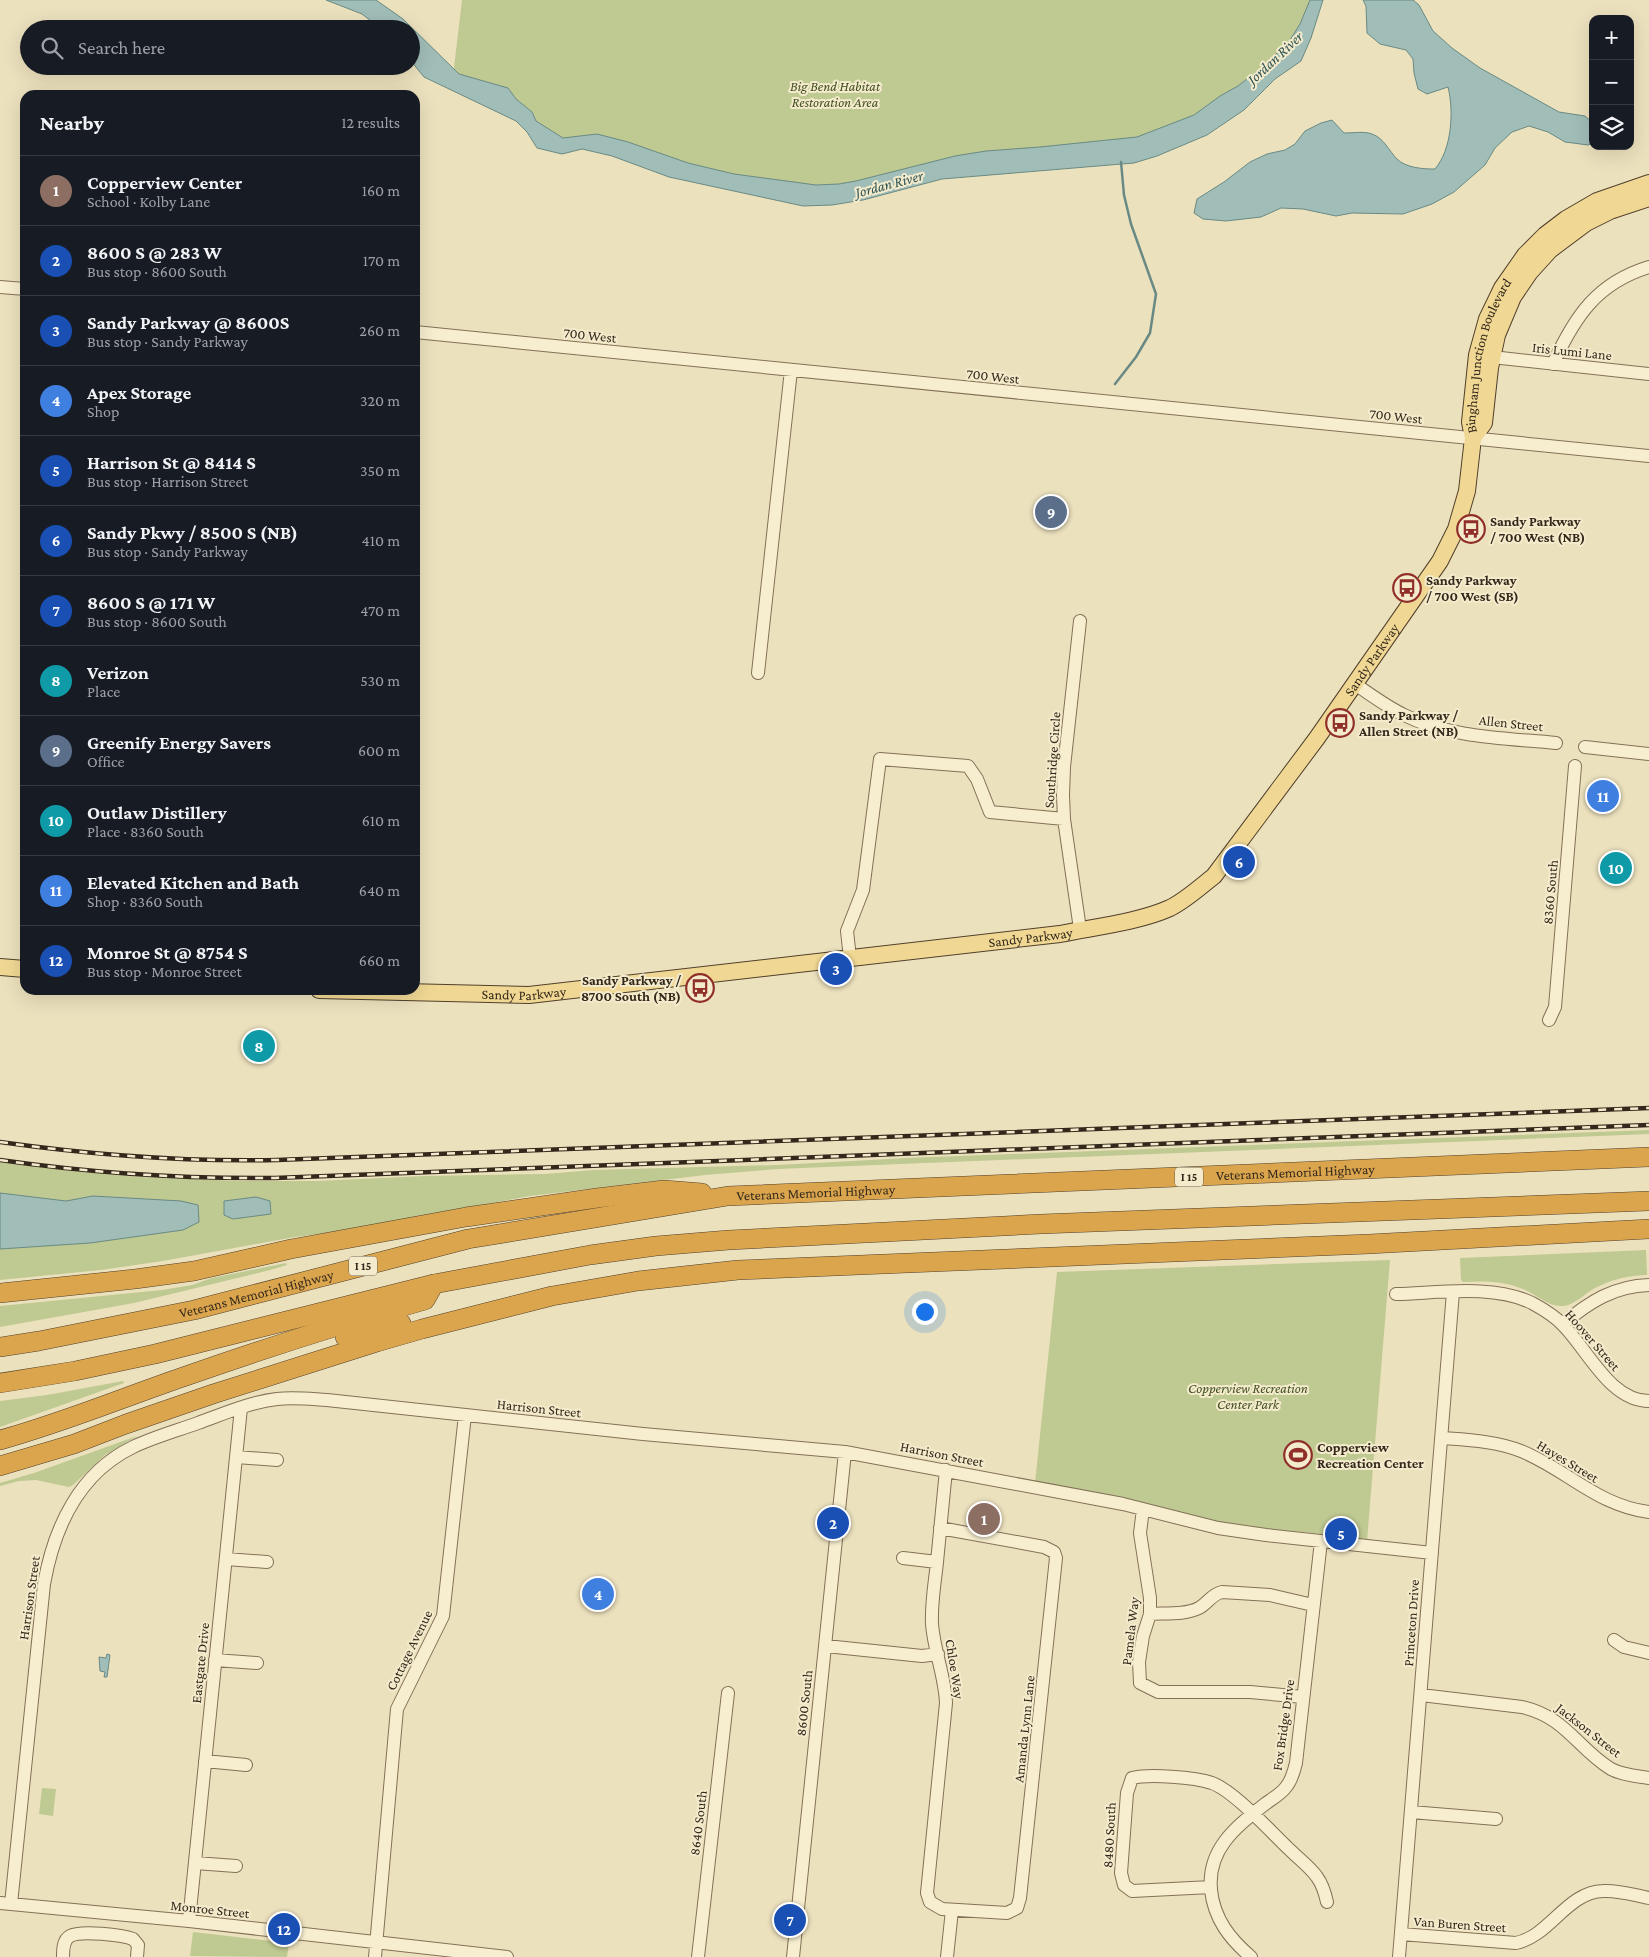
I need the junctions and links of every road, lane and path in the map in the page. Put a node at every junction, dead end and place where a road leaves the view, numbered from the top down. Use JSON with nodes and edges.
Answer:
{"nodes":[{"id":1,"x":1649,"y":183,"type":"edge"},
{"id":2,"x":1649,"y":198,"type":"edge"},
{"id":3,"x":1649,"y":267,"type":"edge"},
{"id":4,"x":0,"y":287,"type":"edge"},
{"id":5,"x":20,"y":289,"type":"edge"},
{"id":6,"x":420,"y":333,"type":"edge"},
{"id":7,"x":1492,"y":357,"type":"junction"},
{"id":8,"x":1553,"y":364,"type":"junction"},
{"id":9,"x":791,"y":370,"type":"junction"},
{"id":10,"x":1649,"y":374,"type":"edge"},
{"id":11,"x":1473,"y":438,"type":"junction"},
{"id":12,"x":1649,"y":456,"type":"edge"},
{"id":13,"x":1080,"y":622,"type":"dead end"},
{"id":14,"x":758,"y":673,"type":"dead end"},
{"id":15,"x":1355,"y":684,"type":"junction"},
{"id":16,"x":1556,"y":743,"type":"dead end"},
{"id":17,"x":1585,"y":747,"type":"dead end"},
{"id":18,"x":1649,"y":754,"type":"edge"},
{"id":19,"x":1576,"y":766,"type":"dead end"},
{"id":20,"x":1064,"y":819,"type":"junction"},
{"id":21,"x":1080,"y":930,"type":"junction"},
{"id":22,"x":850,"y":958,"type":"junction"},
{"id":23,"x":0,"y":967,"type":"edge"},
{"id":24,"x":20,"y":969,"type":"edge"},
{"id":25,"x":420,"y":992,"type":"edge"},
{"id":26,"x":1549,"y":1020,"type":"dead end"},
{"id":27,"x":1649,"y":1157,"type":"edge"},
{"id":28,"x":728,"y":1196,"type":"junction"},
{"id":29,"x":1649,"y":1201,"type":"edge"},
{"id":30,"x":1649,"y":1228,"type":"edge"},
{"id":31,"x":434,"y":1284,"type":"junction"},
{"id":32,"x":1649,"y":1285,"type":"edge"},
{"id":33,"x":593,"y":1289,"type":"junction"},
{"id":34,"x":1453,"y":1292,"type":"junction"},
{"id":35,"x":0,"y":1293,"type":"edge"},
{"id":36,"x":1396,"y":1294,"type":"dead end"},
{"id":37,"x":1563,"y":1324,"type":"junction"},
{"id":38,"x":0,"y":1347,"type":"edge"},
{"id":39,"x":253,"y":1353,"type":"junction"},
{"id":40,"x":0,"y":1383,"type":"edge"},
{"id":41,"x":1649,"y":1401,"type":"edge"},
{"id":42,"x":241,"y":1408,"type":"junction"},
{"id":43,"x":465,"y":1415,"type":"junction"},
{"id":44,"x":1441,"y":1438,"type":"junction"},
{"id":45,"x":0,"y":1440,"type":"edge"},
{"id":46,"x":845,"y":1452,"type":"junction"},
{"id":47,"x":236,"y":1457,"type":"junction"},
{"id":48,"x":277,"y":1460,"type":"dead end"},
{"id":49,"x":0,"y":1466,"type":"edge"},
{"id":50,"x":946,"y":1470,"type":"junction"},
{"id":51,"x":1143,"y":1509,"type":"junction"},
{"id":52,"x":1649,"y":1512,"type":"edge"},
{"id":53,"x":940,"y":1528,"type":"junction"},
{"id":54,"x":1321,"y":1541,"type":"junction"},
{"id":55,"x":1432,"y":1553,"type":"junction"},
{"id":56,"x":903,"y":1558,"type":"dead end"},
{"id":57,"x":226,"y":1559,"type":"junction"},
{"id":58,"x":267,"y":1562,"type":"dead end"},
{"id":59,"x":937,"y":1562,"type":"junction"},
{"id":60,"x":1313,"y":1605,"type":"junction"},
{"id":61,"x":1150,"y":1614,"type":"junction"},
{"id":62,"x":1614,"y":1640,"type":"dead end"},
{"id":63,"x":826,"y":1646,"type":"junction"},
{"id":64,"x":1649,"y":1653,"type":"edge"},
{"id":65,"x":938,"y":1654,"type":"junction"},
{"id":66,"x":216,"y":1660,"type":"junction"},
{"id":67,"x":257,"y":1663,"type":"dead end"},
{"id":68,"x":728,"y":1693,"type":"dead end"},
{"id":69,"x":1421,"y":1696,"type":"junction"},
{"id":70,"x":1303,"y":1697,"type":"junction"},
{"id":71,"x":205,"y":1761,"type":"junction"},
{"id":72,"x":246,"y":1765,"type":"dead end"},
{"id":73,"x":1649,"y":1778,"type":"edge"},
{"id":74,"x":1411,"y":1812,"type":"junction"},
{"id":75,"x":1252,"y":1814,"type":"junction"},
{"id":76,"x":1496,"y":1820,"type":"dead end"},
{"id":77,"x":195,"y":1863,"type":"junction"},
{"id":78,"x":236,"y":1866,"type":"dead end"},
{"id":79,"x":1211,"y":1887,"type":"junction"},
{"id":80,"x":1649,"y":1898,"type":"edge"},
{"id":81,"x":1327,"y":1902,"type":"dead end"},
{"id":82,"x":5,"y":1903,"type":"edge"},
{"id":83,"x":952,"y":1910,"type":"junction"},
{"id":84,"x":102,"y":1912,"type":"junction"},
{"id":85,"x":189,"y":1921,"type":"junction"},
{"id":86,"x":101,"y":1934,"type":"junction"},
{"id":87,"x":1400,"y":1934,"type":"junction"},
{"id":88,"x":376,"y":1942,"type":"junction"},
{"id":89,"x":489,"y":1956,"type":"edge"},
{"id":90,"x":63,"y":1957,"type":"edge"},
{"id":91,"x":137,"y":1957,"type":"edge"},
{"id":92,"x":375,"y":1957,"type":"edge"},
{"id":93,"x":507,"y":1957,"type":"edge"},
{"id":94,"x":698,"y":1957,"type":"edge"},
{"id":95,"x":793,"y":1957,"type":"edge"},
{"id":96,"x":947,"y":1957,"type":"edge"},
{"id":97,"x":1251,"y":1957,"type":"edge"},
{"id":98,"x":1399,"y":1957,"type":"edge"}],
"edges":[{"from":1,"to":11,"type":"main road","name":"Bingham Junction Boulevard"},
{"from":2,"to":7,"type":"main road","name":"Bingham Junction Boulevard"},
{"from":3,"to":8,"type":"street"},
{"from":4,"to":5,"type":"street"},
{"from":6,"to":9,"type":"street","name":"700 West"},
{"from":7,"to":8,"type":"street","name":"Iris Lumi Lane"},
{"from":7,"to":11,"type":"main road","name":"Bingham Junction Boulevard"},
{"from":8,"to":10,"type":"street","name":"Iris Lumi Lane"},
{"from":9,"to":11,"type":"street","name":"700 West"},
{"from":9,"to":14,"type":"street"},
{"from":11,"to":12,"type":"street","name":"700 West"},
{"from":11,"to":15,"type":"main road","name":"Sandy Parkway"},
{"from":13,"to":20,"type":"street","name":"Southridge Circle"},
{"from":15,"to":16,"type":"street","name":"Allen Street"},
{"from":15,"to":21,"type":"main road","name":"Sandy Parkway"},
{"from":17,"to":18,"type":"street"},
{"from":19,"to":26,"type":"street","name":"8360 South"},
{"from":20,"to":21,"type":"street","name":"Southridge Circle"},
{"from":20,"to":22,"type":"street"},
{"from":21,"to":22,"type":"main road","name":"Sandy Parkway"},
{"from":22,"to":25,"type":"main road","name":"Sandy Parkway"},
{"from":23,"to":24,"type":"main road"},
{"from":27,"to":28,"type":"highway","name":"Veterans Memorial Highway","number":"I 15"},
{"from":28,"to":35,"type":"highway"},
{"from":28,"to":38,"type":"highway","name":"Veterans Memorial Highway","number":"I 15"},
{"from":29,"to":31,"type":"highway"},
{"from":30,"to":33,"type":"highway"},
{"from":31,"to":39,"type":"highway"},
{"from":31,"to":40,"type":"highway"},
{"from":32,"to":37,"type":"street"},
{"from":33,"to":39,"type":"highway"},
{"from":33,"to":49,"type":"highway"},
{"from":34,"to":36,"type":"street","name":"Hoover Street"},
{"from":34,"to":37,"type":"street","name":"Hoover Street"},
{"from":34,"to":44,"type":"street","name":"Princeton Drive"},
{"from":37,"to":41,"type":"street","name":"Hoover Street"},
{"from":39,"to":45,"type":"highway"},
{"from":42,"to":43,"type":"street","name":"Harrison Street"},
{"from":42,"to":47,"type":"street","name":"Eastgate Drive"},
{"from":42,"to":82,"type":"street","name":"Harrison Street"},
{"from":43,"to":46,"type":"street","name":"Harrison Street"},
{"from":43,"to":88,"type":"street","name":"Cottage Avenue"},
{"from":44,"to":52,"type":"street","name":"Hayes Street"},
{"from":44,"to":55,"type":"street","name":"Princeton Drive"},
{"from":46,"to":50,"type":"street","name":"Harrison Street"},
{"from":46,"to":63,"type":"street","name":"8600 South"},
{"from":47,"to":48,"type":"street"},
{"from":47,"to":57,"type":"street","name":"Eastgate Drive"},
{"from":50,"to":51,"type":"street","name":"Harrison Street"},
{"from":50,"to":53,"type":"street","name":"Chloe Way"},
{"from":51,"to":54,"type":"street","name":"Harrison Street"},
{"from":51,"to":61,"type":"street","name":"Pamela Way"},
{"from":53,"to":59,"type":"street","name":"Chloe Way"},
{"from":53,"to":83,"type":"street","name":"Amanda Lynn Lane"},
{"from":54,"to":55,"type":"street","name":"Harrison Street"},
{"from":54,"to":60,"type":"street","name":"Fox Bridge Drive"},
{"from":55,"to":69,"type":"street","name":"Princeton Drive"},
{"from":56,"to":59,"type":"street"},
{"from":57,"to":58,"type":"street"},
{"from":57,"to":66,"type":"street","name":"Eastgate Drive"},
{"from":59,"to":65,"type":"street","name":"Chloe Way"},
{"from":60,"to":61,"type":"street"},
{"from":60,"to":70,"type":"street","name":"Fox Bridge Drive"},
{"from":61,"to":70,"type":"street","name":"Pamela Way"},
{"from":62,"to":64,"type":"street"},
{"from":63,"to":65,"type":"street"},
{"from":63,"to":95,"type":"street","name":"8600 South"},
{"from":65,"to":83,"type":"street","name":"Chloe Way"},
{"from":66,"to":67,"type":"street"},
{"from":66,"to":71,"type":"street","name":"Eastgate Drive"},
{"from":68,"to":94,"type":"street","name":"8640 South"},
{"from":69,"to":73,"type":"street","name":"Jackson Street"},
{"from":69,"to":74,"type":"street","name":"Princeton Drive"},
{"from":70,"to":75,"type":"street","name":"Fox Bridge Drive"},
{"from":71,"to":72,"type":"street"},
{"from":71,"to":77,"type":"street","name":"Eastgate Drive"},
{"from":74,"to":76,"type":"street"},
{"from":74,"to":87,"type":"street","name":"Princeton Drive"},
{"from":75,"to":79,"type":"street","name":"Fox Bridge Drive"},
{"from":75,"to":79,"type":"street","name":"8480 South"},
{"from":75,"to":81,"type":"street"},
{"from":77,"to":78,"type":"street"},
{"from":77,"to":85,"type":"street","name":"Eastgate Drive"},
{"from":79,"to":97,"type":"street","name":"Fox Bridge Drive"},
{"from":80,"to":87,"type":"street","name":"Van Buren Street"},
{"from":82,"to":84,"type":"street","name":"Monroe Street"},
{"from":83,"to":96,"type":"street"},
{"from":84,"to":85,"type":"street","name":"Monroe Street"},
{"from":84,"to":86,"type":"street"},
{"from":85,"to":88,"type":"street","name":"Monroe Street"},
{"from":86,"to":90,"type":"street"},
{"from":86,"to":91,"type":"street"},
{"from":87,"to":98,"type":"street","name":"Princeton Drive"},
{"from":88,"to":89,"type":"street","name":"Monroe Street"},
{"from":88,"to":92,"type":"street","name":"Cottage Avenue"},
{"from":89,"to":93,"type":"street","name":"Monroe Street"}]}
